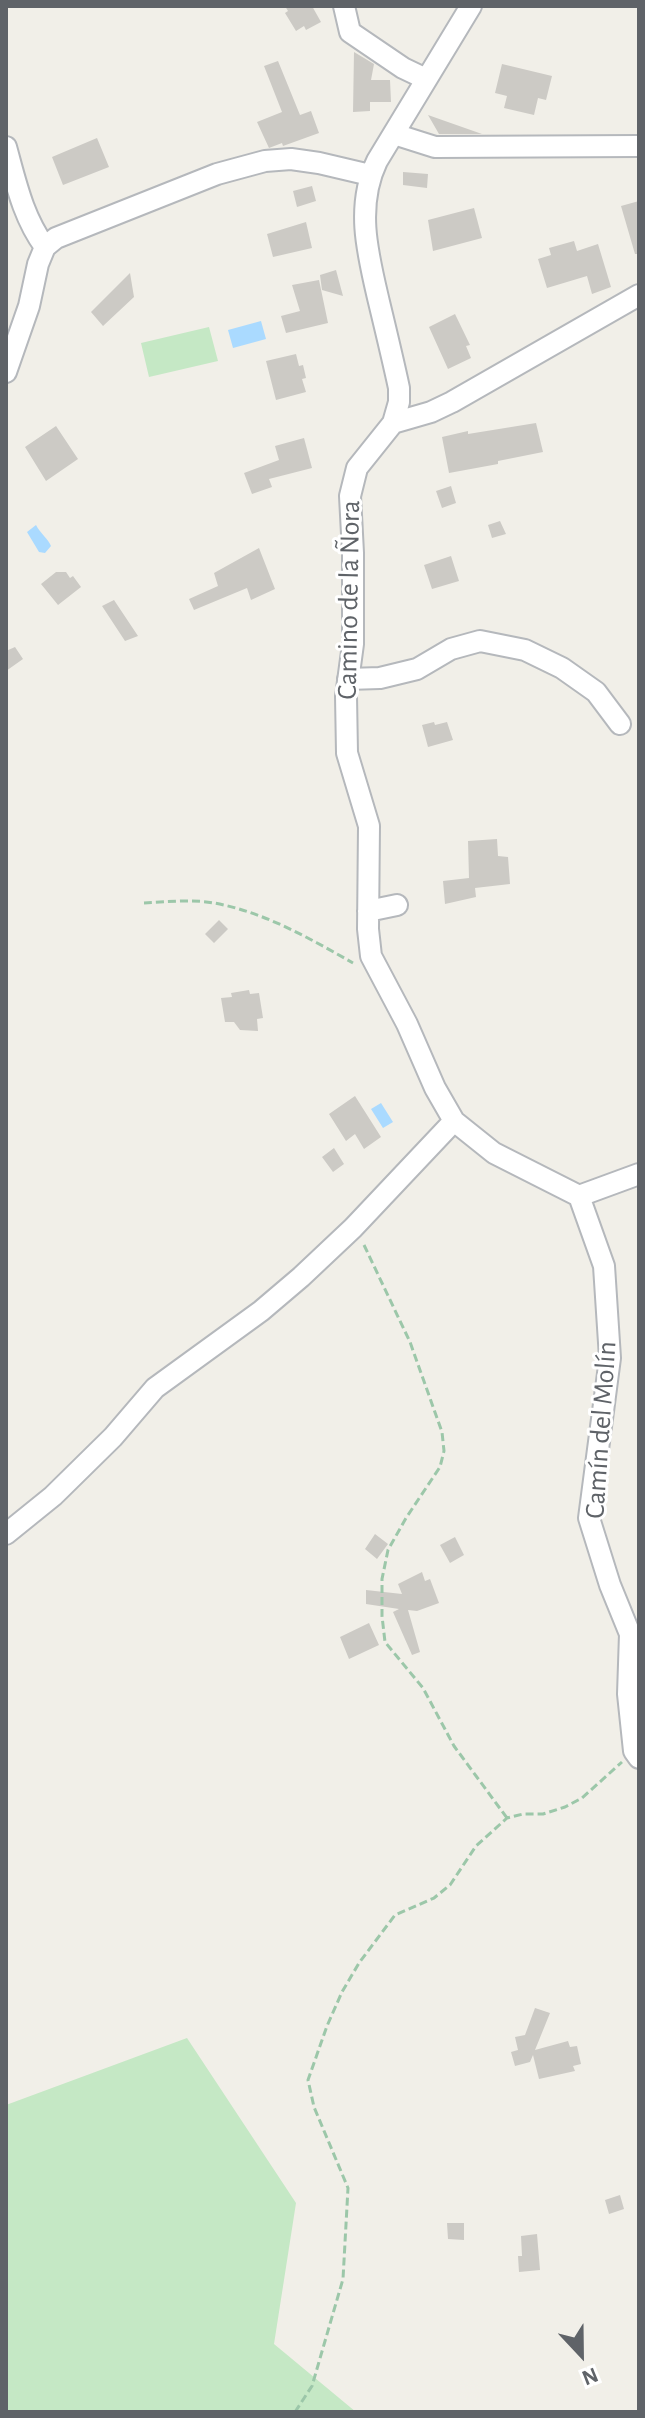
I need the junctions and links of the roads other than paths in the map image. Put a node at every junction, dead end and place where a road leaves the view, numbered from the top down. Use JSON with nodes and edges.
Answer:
{"nodes":[{"id":1,"x":344,"y":6,"type":"edge"},
{"id":2,"x":471,"y":6,"type":"edge"},
{"id":3,"x":426,"y":79,"type":"junction"},
{"id":4,"x":394,"y":134,"type":"junction"},
{"id":5,"x":639,"y":146,"type":"edge"},
{"id":6,"x":6,"y":147,"type":"edge"},
{"id":7,"x":370,"y":175,"type":"junction"},
{"id":8,"x":45,"y":247,"type":"junction"},
{"id":9,"x":639,"y":295,"type":"edge"},
{"id":10,"x":6,"y":372,"type":"edge"},
{"id":11,"x":393,"y":423,"type":"junction"},
{"id":12,"x":348,"y":679,"type":"junction"},
{"id":13,"x":620,"y":724,"type":"dead end"},
{"id":14,"x":397,"y":905,"type":"dead end"},
{"id":15,"x":368,"y":911,"type":"junction"},
{"id":16,"x":454,"y":1121,"type":"junction"},
{"id":17,"x":639,"y":1174,"type":"edge"},
{"id":18,"x":579,"y":1196,"type":"junction"},
{"id":19,"x":6,"y":1534,"type":"edge"},
{"id":20,"x":636,"y":1754,"type":"edge"}],
"edges":[{"from":1,"to":3,"type":"street"},
{"from":2,"to":3,"type":"street"},
{"from":3,"to":4,"type":"street"},
{"from":4,"to":5,"type":"street"},
{"from":4,"to":7,"type":"street"},
{"from":6,"to":8,"type":"street"},
{"from":7,"to":8,"type":"street"},
{"from":7,"to":11,"type":"street"},
{"from":8,"to":10,"type":"street"},
{"from":9,"to":11,"type":"street"},
{"from":11,"to":12,"type":"street","name":"Camino de la Ñora"},
{"from":12,"to":13,"type":"street"},
{"from":12,"to":15,"type":"street","name":"Camino de la Ñora"},
{"from":14,"to":15,"type":"street"},
{"from":15,"to":16,"type":"street","name":"Camino de la Ñora"},
{"from":16,"to":18,"type":"street"},
{"from":16,"to":19,"type":"street"},
{"from":17,"to":18,"type":"street"},
{"from":18,"to":20,"type":"street","name":"Camín del Molín"}]}
